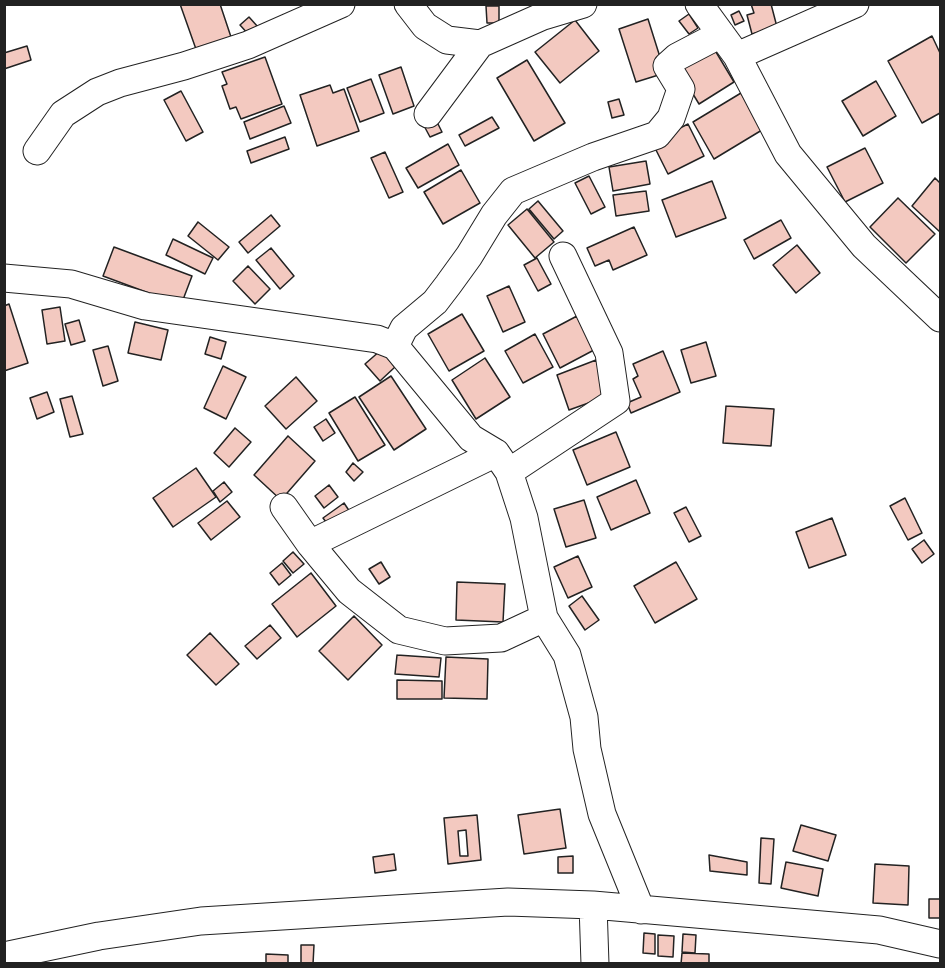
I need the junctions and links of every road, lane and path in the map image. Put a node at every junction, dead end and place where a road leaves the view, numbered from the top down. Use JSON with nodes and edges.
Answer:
{"nodes":[{"id":1,"x":341,"y":4,"type":"edge"},
{"id":2,"x":408,"y":4,"type":"edge"},
{"id":3,"x":583,"y":4,"type":"edge"},
{"id":4,"x":699,"y":4,"type":"edge"},
{"id":5,"x":855,"y":4,"type":"edge"},
{"id":6,"x":542,"y":10,"type":"edge"},
{"id":7,"x":721,"y":34,"type":"junction"},
{"id":8,"x":480,"y":44,"type":"junction"},
{"id":9,"x":737,"y":56,"type":"junction"},
{"id":10,"x":428,"y":114,"type":"dead end"},
{"id":11,"x":37,"y":152,"type":"dead end"},
{"id":12,"x":563,"y":256,"type":"dead end"},
{"id":13,"x":4,"y":278,"type":"edge"},
{"id":14,"x":940,"y":318,"type":"edge"},
{"id":15,"x":395,"y":346,"type":"junction"},
{"id":16,"x":502,"y":462,"type":"junction"},
{"id":17,"x":284,"y":507,"type":"dead end"},
{"id":18,"x":310,"y":544,"type":"junction"},
{"id":19,"x":544,"y":618,"type":"junction"},
{"id":20,"x":594,"y":905,"type":"junction"},
{"id":21,"x":641,"y":910,"type":"junction"},
{"id":22,"x":940,"y":944,"type":"edge"},
{"id":23,"x":4,"y":956,"type":"edge"},
{"id":24,"x":595,"y":963,"type":"edge"}],
"edges":[{"from":1,"to":11,"type":"street"},
{"from":2,"to":8,"type":"street"},
{"from":3,"to":6,"type":"street"},
{"from":4,"to":7,"type":"street"},
{"from":5,"to":9,"type":"street"},
{"from":6,"to":8,"type":"street"},
{"from":7,"to":9,"type":"street"},
{"from":7,"to":15,"type":"street"},
{"from":8,"to":10,"type":"street"},
{"from":9,"to":14,"type":"street"},
{"from":12,"to":16,"type":"street"},
{"from":13,"to":15,"type":"street"},
{"from":15,"to":16,"type":"street"},
{"from":16,"to":18,"type":"street"},
{"from":16,"to":19,"type":"street"},
{"from":17,"to":18,"type":"street"},
{"from":18,"to":19,"type":"street"},
{"from":19,"to":21,"type":"street"},
{"from":20,"to":21,"type":"street"},
{"from":20,"to":23,"type":"street"},
{"from":20,"to":24,"type":"street"},
{"from":21,"to":22,"type":"street"}]}
